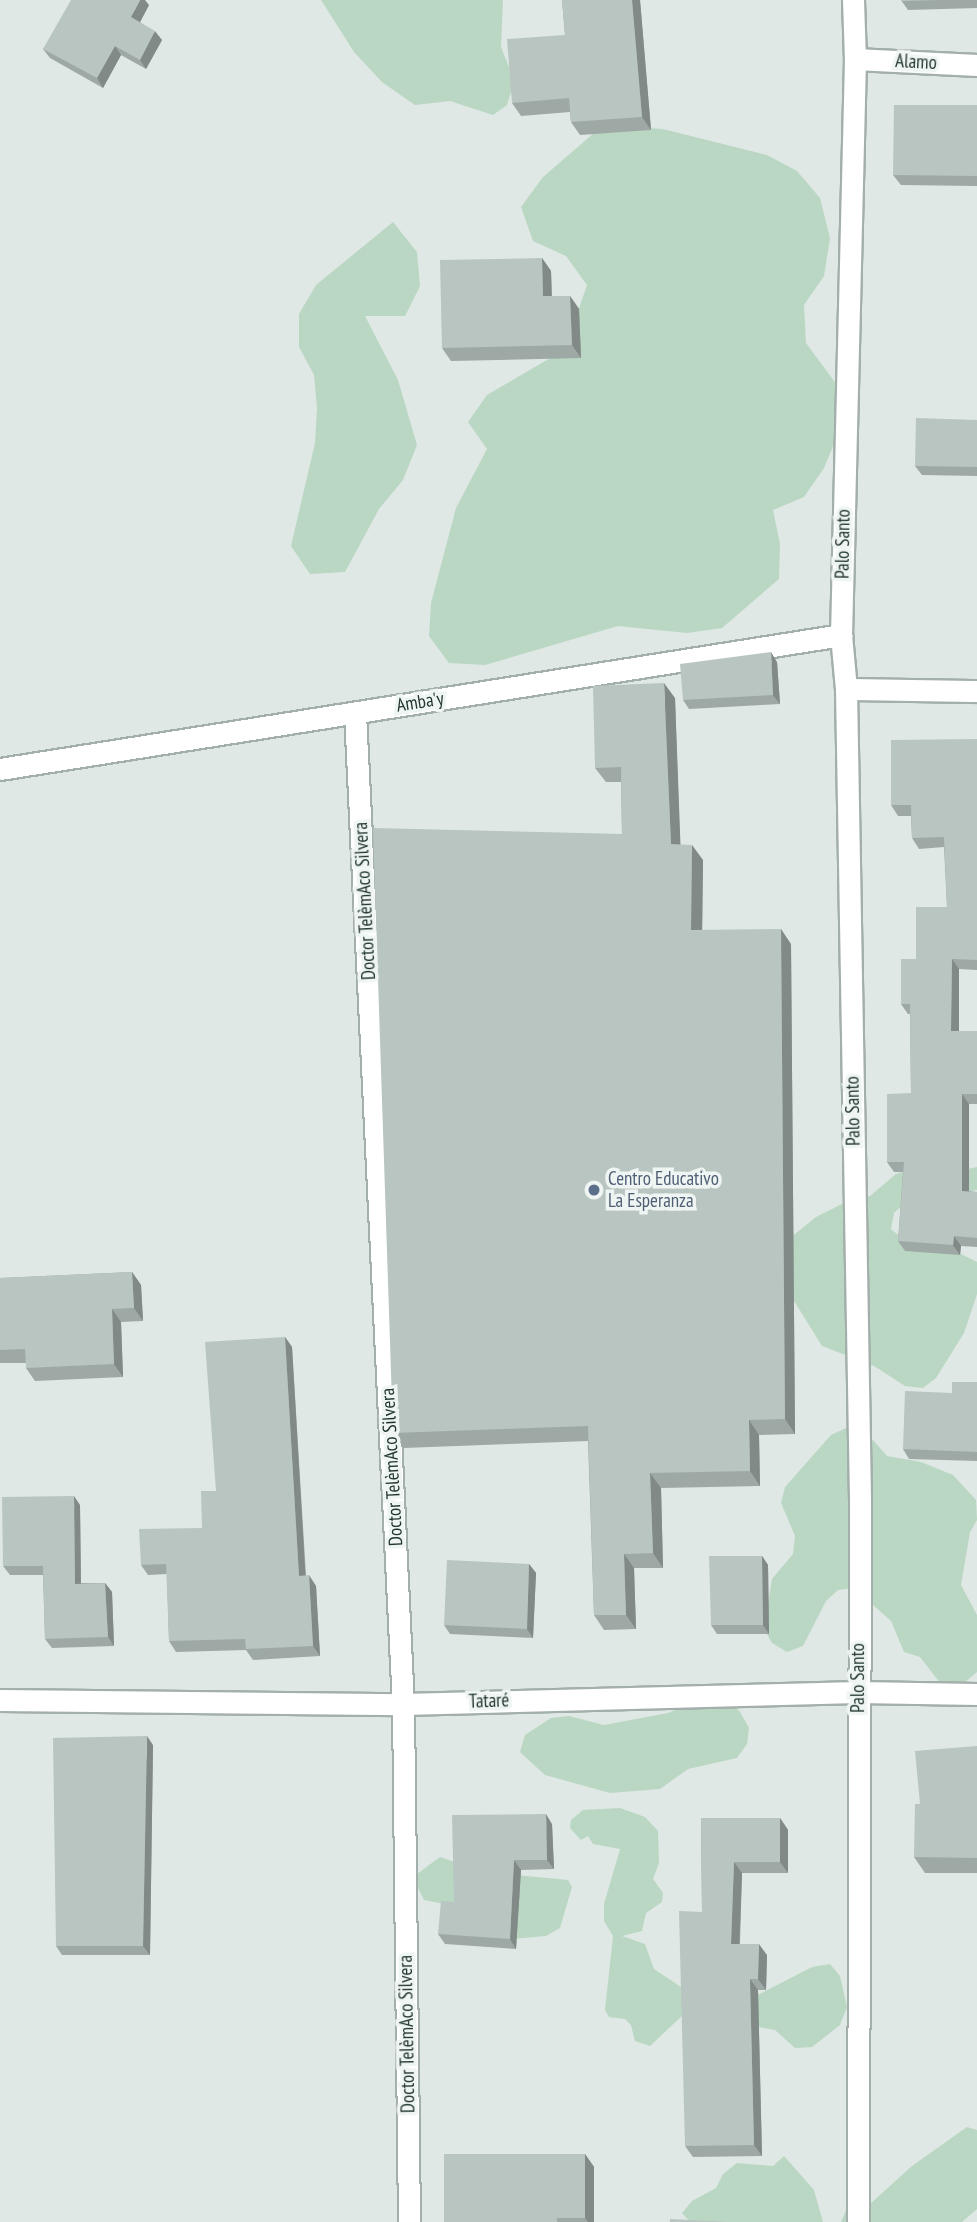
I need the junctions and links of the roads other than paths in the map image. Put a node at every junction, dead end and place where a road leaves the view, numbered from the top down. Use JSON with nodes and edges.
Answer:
{"nodes":[{"id":1,"x":853,"y":0,"type":"edge"},
{"id":2,"x":855,"y":59,"type":"junction"},
{"id":3,"x":977,"y":65,"type":"edge"},
{"id":4,"x":841,"y":635,"type":"junction"},
{"id":5,"x":846,"y":689,"type":"junction"},
{"id":6,"x":977,"y":691,"type":"edge"},
{"id":7,"x":355,"y":713,"type":"junction"},
{"id":8,"x":0,"y":769,"type":"edge"},
{"id":9,"x":857,"y":1692,"type":"junction"},
{"id":10,"x":977,"y":1694,"type":"edge"},
{"id":11,"x":0,"y":1700,"type":"edge"},
{"id":12,"x":403,"y":1704,"type":"junction"},
{"id":13,"x":409,"y":2222,"type":"edge"},
{"id":14,"x":858,"y":2222,"type":"edge"}],
"edges":[{"from":1,"to":2,"type":"street","name":"Palo Santo"},
{"from":2,"to":3,"type":"street","name":"Alamo"},
{"from":2,"to":4,"type":"street","name":"Palo Santo"},
{"from":4,"to":5,"type":"street","name":"Palo Santo"},
{"from":4,"to":7,"type":"street","name":"Amba'y"},
{"from":5,"to":6,"type":"street"},
{"from":5,"to":9,"type":"street","name":"Palo Santo"},
{"from":7,"to":8,"type":"street","name":"Amba'y"},
{"from":7,"to":12,"type":"street","name":"Doctor TelèmAco Silvera"},
{"from":9,"to":10,"type":"street","name":"Tataré"},
{"from":9,"to":12,"type":"street","name":"Tataré"},
{"from":9,"to":14,"type":"street","name":"Palo Santo"},
{"from":11,"to":12,"type":"street","name":"Tataré"},
{"from":12,"to":13,"type":"street","name":"Doctor TelèmAco Silvera"}]}
